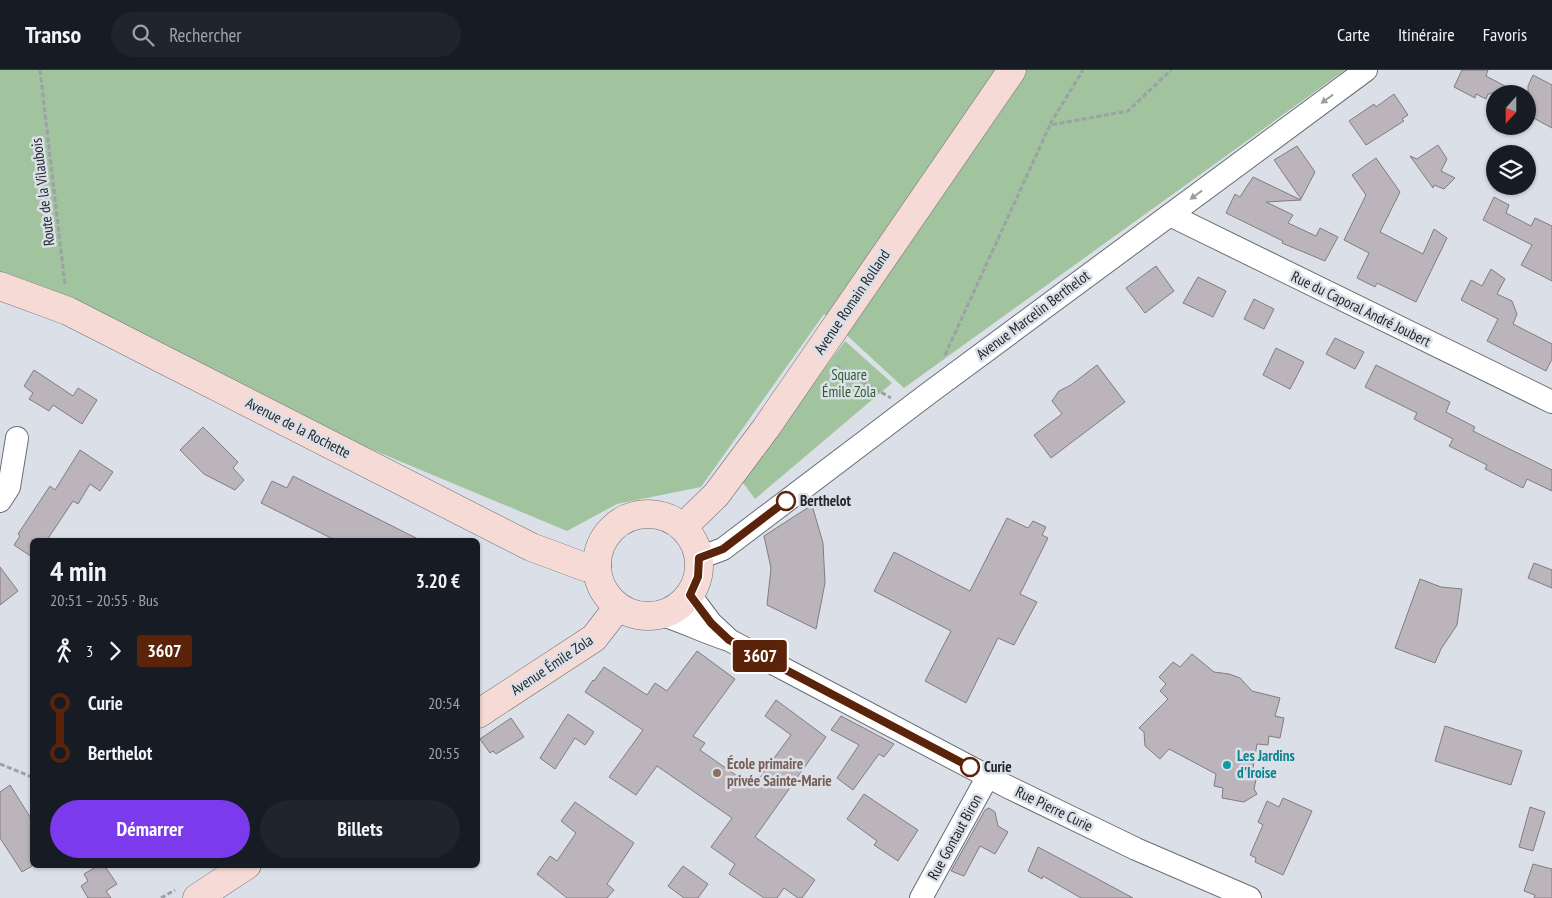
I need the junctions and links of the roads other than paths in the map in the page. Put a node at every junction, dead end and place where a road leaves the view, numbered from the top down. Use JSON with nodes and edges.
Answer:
{"nodes":[{"id":1,"x":1012,"y":70,"type":"edge"},
{"id":2,"x":1366,"y":70,"type":"edge"},
{"id":3,"x":1170,"y":215,"type":"junction"},
{"id":4,"x":0,"y":286,"type":"edge"},
{"id":5,"x":1552,"y":402,"type":"edge"},
{"id":6,"x":17,"y":438,"type":"dead end"},
{"id":7,"x":0,"y":501,"type":"edge"},
{"id":8,"x":683,"y":527,"type":"junction"},
{"id":9,"x":699,"y":558,"type":"junction"},
{"id":10,"x":596,"y":566,"type":"junction"},
{"id":11,"x":690,"y":595,"type":"junction"},
{"id":12,"x":618,"y":607,"type":"junction"},
{"id":13,"x":662,"y":615,"type":"junction"},
{"id":14,"x":729,"y":640,"type":"junction"},
{"id":15,"x":480,"y":713,"type":"edge"},
{"id":16,"x":988,"y":776,"type":"junction"},
{"id":17,"x":242,"y":868,"type":"edge"},
{"id":18,"x":197,"y":898,"type":"edge"},
{"id":19,"x":920,"y":898,"type":"edge"},
{"id":20,"x":1250,"y":898,"type":"edge"}],
"edges":[{"from":1,"to":8,"type":"main road","name":"Avenue Romain Rolland"},
{"from":2,"to":3,"type":"street","name":"Avenue Marcelin Berthelot","one_way":true},
{"from":3,"to":5,"type":"street","name":"Rue du Caporal André Joubert"},
{"from":3,"to":9,"type":"street","name":"Avenue Marcelin Berthelot"},
{"from":4,"to":10,"type":"main road","name":"Avenue de la Rochette"},
{"from":6,"to":7,"type":"street"},
{"from":8,"to":9,"type":"main road"},
{"from":8,"to":10,"type":"main road"},
{"from":9,"to":11,"type":"main road"},
{"from":10,"to":12,"type":"main road"},
{"from":11,"to":13,"type":"main road"},
{"from":11,"to":14,"type":"street","name":"Rue Pierre Curie"},
{"from":12,"to":13,"type":"main road"},
{"from":12,"to":15,"type":"main road","name":"Avenue Émile Zola"},
{"from":13,"to":14,"type":"street","name":"Rue Pierre Curie"},
{"from":14,"to":16,"type":"street","name":"Rue Pierre Curie"},
{"from":16,"to":19,"type":"street","name":"Rue Gontaut Biron"},
{"from":16,"to":20,"type":"street","name":"Rue Pierre Curie"},
{"from":17,"to":18,"type":"main road"}]}
